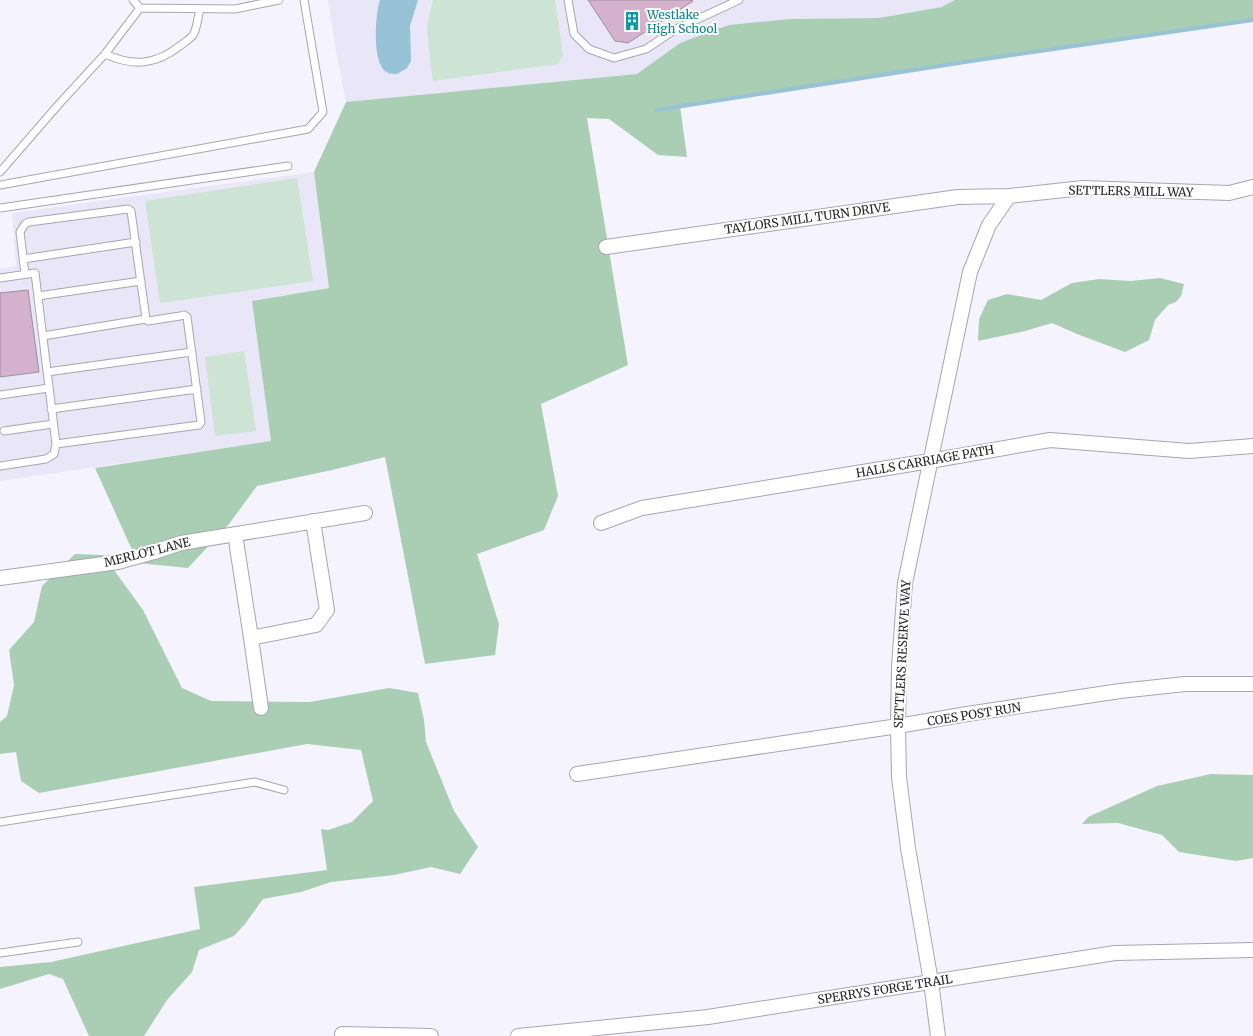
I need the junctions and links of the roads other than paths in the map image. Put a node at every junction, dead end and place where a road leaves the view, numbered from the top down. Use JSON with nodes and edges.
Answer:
{"nodes":[{"id":1,"x":133,"y":0,"type":"edge"},
{"id":2,"x":279,"y":0,"type":"edge"},
{"id":3,"x":304,"y":0,"type":"edge"},
{"id":4,"x":568,"y":0,"type":"edge"},
{"id":5,"x":739,"y":0,"type":"edge"},
{"id":6,"x":140,"y":8,"type":"junction"},
{"id":7,"x":200,"y":9,"type":"junction"},
{"id":8,"x":105,"y":54,"type":"junction"},
{"id":9,"x":288,"y":166,"type":"dead end"},
{"id":10,"x":0,"y":172,"type":"edge"},
{"id":11,"x":0,"y":185,"type":"edge"},
{"id":12,"x":1253,"y":187,"type":"edge"},
{"id":13,"x":1009,"y":196,"type":"junction"},
{"id":14,"x":0,"y":208,"type":"edge"},
{"id":15,"x":136,"y":242,"type":"junction"},
{"id":16,"x":606,"y":246,"type":"dead end"},
{"id":17,"x":23,"y":259,"type":"junction"},
{"id":18,"x":25,"y":274,"type":"junction"},
{"id":19,"x":0,"y":278,"type":"edge"},
{"id":20,"x":141,"y":281,"type":"junction"},
{"id":21,"x":38,"y":296,"type":"junction"},
{"id":22,"x":146,"y":319,"type":"junction"},
{"id":23,"x":43,"y":336,"type":"junction"},
{"id":24,"x":192,"y":352,"type":"junction"},
{"id":25,"x":47,"y":372,"type":"junction"},
{"id":26,"x":49,"y":388,"type":"junction"},
{"id":27,"x":197,"y":389,"type":"junction"},
{"id":28,"x":0,"y":395,"type":"edge"},
{"id":29,"x":51,"y":409,"type":"junction"},
{"id":30,"x":53,"y":424,"type":"junction"},
{"id":31,"x":4,"y":431,"type":"dead end"},
{"id":32,"x":56,"y":444,"type":"junction"},
{"id":33,"x":1253,"y":446,"type":"edge"},
{"id":34,"x":930,"y":461,"type":"junction"},
{"id":35,"x":0,"y":466,"type":"edge"},
{"id":36,"x":365,"y":512,"type":"dead end"},
{"id":37,"x":313,"y":521,"type":"junction"},
{"id":38,"x":601,"y":523,"type":"dead end"},
{"id":39,"x":234,"y":534,"type":"junction"},
{"id":40,"x":0,"y":578,"type":"edge"},
{"id":41,"x":251,"y":638,"type":"junction"},
{"id":42,"x":1253,"y":684,"type":"edge"},
{"id":43,"x":261,"y":708,"type":"dead end"},
{"id":44,"x":898,"y":726,"type":"junction"},
{"id":45,"x":577,"y":774,"type":"dead end"},
{"id":46,"x":284,"y":790,"type":"dead end"},
{"id":47,"x":0,"y":822,"type":"edge"},
{"id":48,"x":78,"y":942,"type":"dead end"},
{"id":49,"x":1253,"y":950,"type":"edge"},
{"id":50,"x":0,"y":953,"type":"edge"},
{"id":51,"x":931,"y":982,"type":"junction"},
{"id":52,"x":342,"y":1034,"type":"dead end"},
{"id":53,"x":431,"y":1036,"type":"edge"},
{"id":54,"x":518,"y":1036,"type":"edge"},
{"id":55,"x":938,"y":1036,"type":"edge"}],
"edges":[{"from":1,"to":6,"type":"lane"},
{"from":2,"to":7,"type":"lane"},
{"from":3,"to":11,"type":"lane"},
{"from":4,"to":5,"type":"lane"},
{"from":6,"to":7,"type":"lane"},
{"from":6,"to":8,"type":"lane"},
{"from":7,"to":8,"type":"lane"},
{"from":8,"to":10,"type":"lane"},
{"from":9,"to":14,"type":"lane"},
{"from":12,"to":13,"type":"street","name":"SETTLERS MILL WAY"},
{"from":13,"to":16,"type":"street","name":"TAYLORS MILL TURN DRIVE"},
{"from":13,"to":34,"type":"street","name":"SETTLERS RESERVE WAY"},
{"from":15,"to":17,"type":"lane"},
{"from":15,"to":17,"type":"lane"},
{"from":15,"to":20,"type":"lane"},
{"from":17,"to":18,"type":"lane"},
{"from":18,"to":19,"type":"lane"},
{"from":18,"to":21,"type":"lane"},
{"from":20,"to":21,"type":"lane"},
{"from":20,"to":22,"type":"lane"},
{"from":21,"to":23,"type":"lane"},
{"from":22,"to":23,"type":"lane"},
{"from":22,"to":24,"type":"lane"},
{"from":23,"to":25,"type":"lane"},
{"from":24,"to":25,"type":"lane"},
{"from":24,"to":27,"type":"lane"},
{"from":25,"to":26,"type":"lane"},
{"from":26,"to":28,"type":"lane"},
{"from":26,"to":29,"type":"lane"},
{"from":27,"to":29,"type":"lane"},
{"from":27,"to":32,"type":"lane"},
{"from":29,"to":30,"type":"lane"},
{"from":30,"to":31,"type":"lane"},
{"from":30,"to":32,"type":"lane"},
{"from":32,"to":35,"type":"lane"},
{"from":33,"to":34,"type":"street","name":"HALLS CARRIAGE PATH"},
{"from":34,"to":38,"type":"street","name":"HALLS CARRIAGE PATH"},
{"from":34,"to":44,"type":"street","name":"SETTLERS RESERVE WAY"},
{"from":36,"to":37,"type":"street","name":"MERLOT LANE"},
{"from":37,"to":39,"type":"street","name":"MERLOT LANE"},
{"from":37,"to":41,"type":"street"},
{"from":39,"to":40,"type":"street","name":"MERLOT LANE"},
{"from":39,"to":41,"type":"street"},
{"from":41,"to":43,"type":"street"},
{"from":42,"to":44,"type":"street","name":"COES POST RUN"},
{"from":44,"to":45,"type":"street","name":"COES POST RUN"},
{"from":44,"to":51,"type":"street","name":"SETTLERS RESERVE WAY"},
{"from":46,"to":47,"type":"lane"},
{"from":48,"to":50,"type":"lane"},
{"from":49,"to":51,"type":"street","name":"SPERRYS FORGE TRAIL"},
{"from":51,"to":54,"type":"street","name":"SPERRYS FORGE TRAIL"},
{"from":51,"to":55,"type":"street","name":"SETTLERS RESERVE WAY"},
{"from":52,"to":53,"type":"street"}]}
